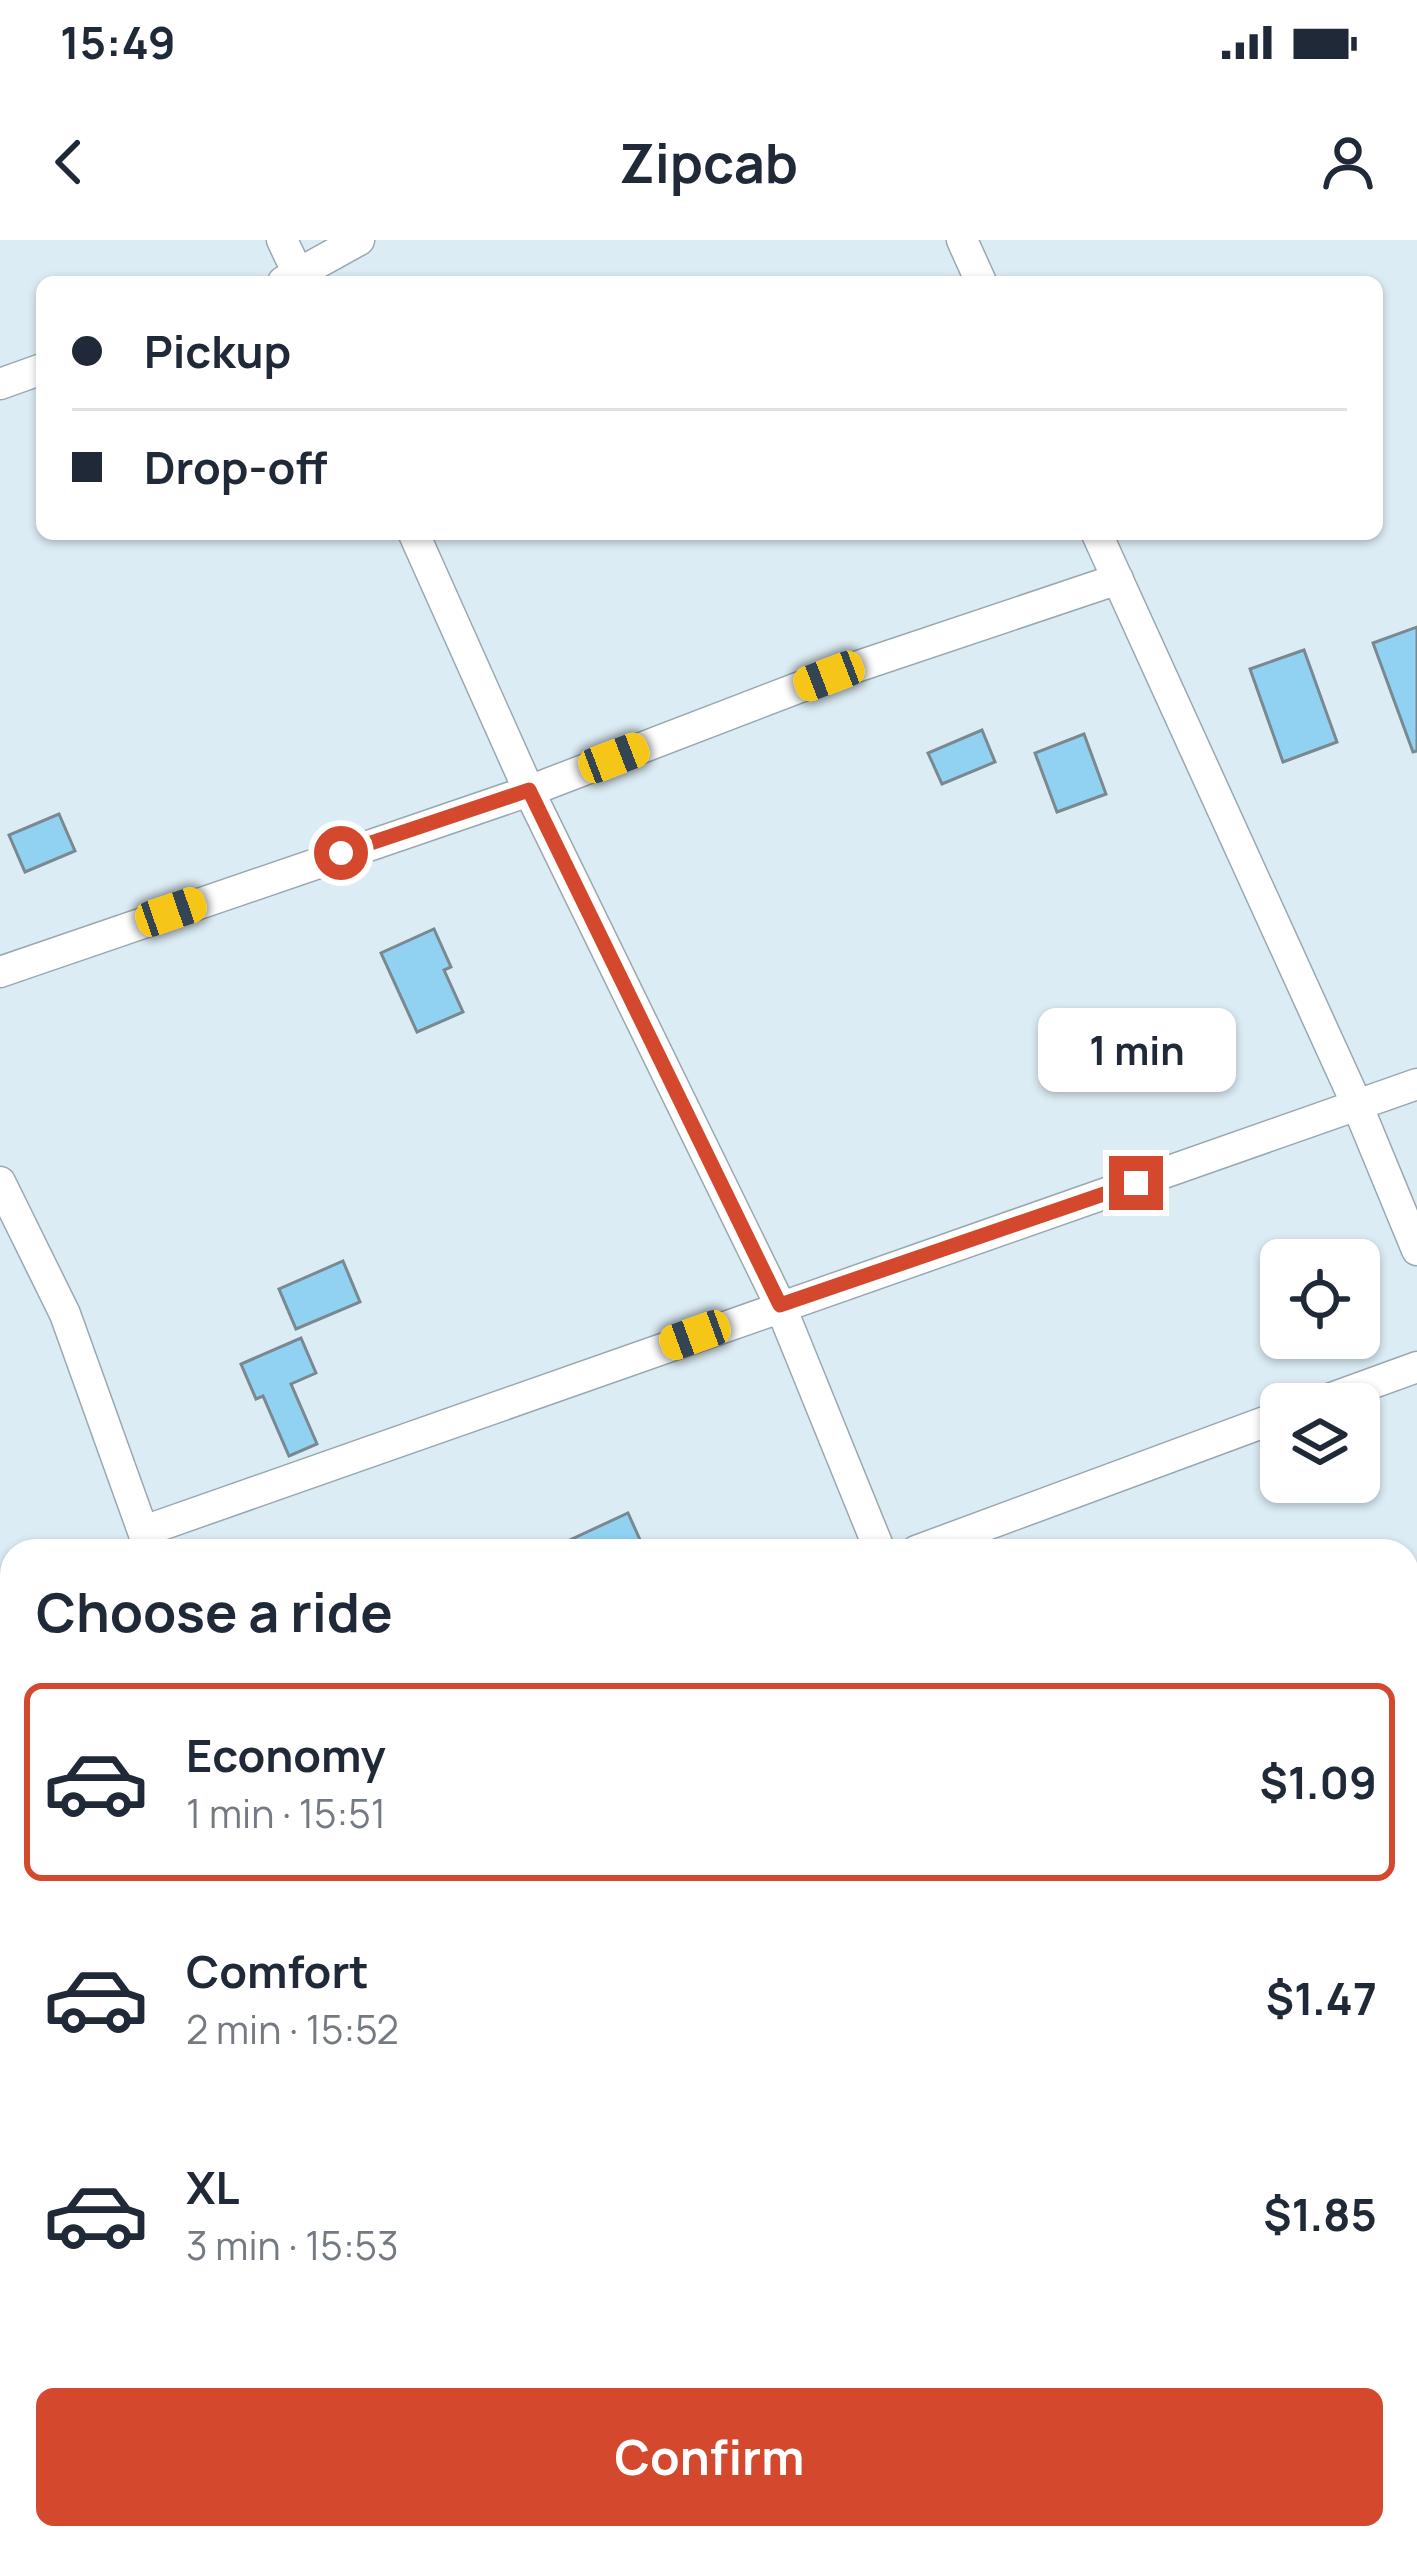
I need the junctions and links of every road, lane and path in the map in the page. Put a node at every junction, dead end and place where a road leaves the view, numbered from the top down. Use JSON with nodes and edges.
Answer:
{"nodes":[{"id":1,"x":282,"y":240,"type":"edge"},
{"id":2,"x":359,"y":240,"type":"edge"},
{"id":3,"x":962,"y":240,"type":"edge"},
{"id":4,"x":294,"y":276,"type":"edge"},
{"id":5,"x":301,"y":276,"type":"edge"},
{"id":6,"x":978,"y":276,"type":"edge"},
{"id":7,"x":36,"y":371,"type":"edge"},
{"id":8,"x":0,"y":384,"type":"edge"},
{"id":9,"x":418,"y":540,"type":"edge"},
{"id":10,"x":1100,"y":540,"type":"edge"},
{"id":11,"x":1118,"y":579,"type":"junction"},
{"id":12,"x":529,"y":790,"type":"junction"},
{"id":13,"x":0,"y":971,"type":"edge"},
{"id":14,"x":1417,"y":1084,"type":"edge"},
{"id":15,"x":1358,"y":1107,"type":"junction"},
{"id":16,"x":0,"y":1182,"type":"edge"},
{"id":17,"x":1417,"y":1250,"type":"edge"},
{"id":18,"x":780,"y":1305,"type":"junction"},
{"id":19,"x":1417,"y":1367,"type":"edge"},
{"id":20,"x":1373,"y":1383,"type":"edge"},
{"id":21,"x":1260,"y":1425,"type":"edge"},
{"id":22,"x":146,"y":1539,"type":"edge"},
{"id":23,"x":152,"y":1539,"type":"edge"},
{"id":24,"x":875,"y":1539,"type":"edge"},
{"id":25,"x":949,"y":1539,"type":"edge"}],
"edges":[{"from":1,"to":4,"type":"street"},
{"from":2,"to":5,"type":"street"},
{"from":3,"to":6,"type":"street"},
{"from":7,"to":8,"type":"street"},
{"from":9,"to":12,"type":"street"},
{"from":10,"to":11,"type":"street"},
{"from":11,"to":12,"type":"street"},
{"from":11,"to":15,"type":"street"},
{"from":12,"to":13,"type":"street"},
{"from":12,"to":18,"type":"street"},
{"from":14,"to":15,"type":"street"},
{"from":15,"to":17,"type":"street"},
{"from":15,"to":18,"type":"street"},
{"from":16,"to":22,"type":"street"},
{"from":18,"to":23,"type":"street"},
{"from":18,"to":24,"type":"street"},
{"from":19,"to":20,"type":"street"},
{"from":21,"to":25,"type":"street"}]}
